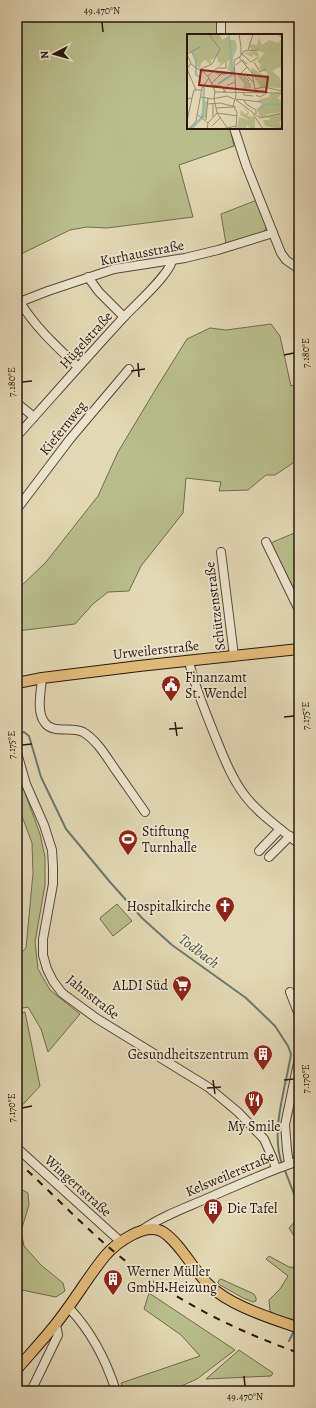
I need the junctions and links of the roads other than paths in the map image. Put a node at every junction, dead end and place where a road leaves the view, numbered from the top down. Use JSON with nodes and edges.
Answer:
{"nodes":[{"id":1,"x":221,"y":17,"type":"edge"},
{"id":2,"x":221,"y":34,"type":"edge"},
{"id":3,"x":234,"y":129,"type":"edge"},
{"id":4,"x":273,"y":233,"type":"junction"},
{"id":5,"x":172,"y":261,"type":"junction"},
{"id":6,"x":299,"y":269,"type":"edge"},
{"id":7,"x":88,"y":277,"type":"junction"},
{"id":8,"x":18,"y":302,"type":"edge"},
{"id":9,"x":124,"y":317,"type":"junction"},
{"id":10,"x":78,"y":368,"type":"junction"},
{"id":11,"x":129,"y":369,"type":"dead end"},
{"id":12,"x":17,"y":403,"type":"edge"},
{"id":13,"x":34,"y":417,"type":"junction"},
{"id":14,"x":17,"y":436,"type":"edge"},
{"id":15,"x":18,"y":504,"type":"edge"},
{"id":16,"x":266,"y":542,"type":"dead end"},
{"id":17,"x":222,"y":552,"type":"dead end"},
{"id":18,"x":299,"y":610,"type":"edge"},
{"id":19,"x":299,"y":649,"type":"edge"},
{"id":20,"x":234,"y":656,"type":"junction"},
{"id":21,"x":189,"y":661,"type":"junction"},
{"id":22,"x":42,"y":678,"type":"junction"},
{"id":23,"x":17,"y":683,"type":"edge"},
{"id":24,"x":17,"y":753,"type":"edge"},
{"id":25,"x":145,"y":812,"type":"dead end"},
{"id":26,"x":280,"y":829,"type":"junction"},
{"id":27,"x":290,"y":836,"type":"junction"},
{"id":28,"x":299,"y":844,"type":"edge"},
{"id":29,"x":259,"y":851,"type":"dead end"},
{"id":30,"x":269,"y":857,"type":"dead end"},
{"id":31,"x":290,"y":992,"type":"dead end"},
{"id":32,"x":299,"y":1015,"type":"edge"},
{"id":33,"x":299,"y":1058,"type":"edge"},
{"id":34,"x":17,"y":1148,"type":"edge"},
{"id":35,"x":299,"y":1161,"type":"edge"},
{"id":36,"x":283,"y":1166,"type":"junction"},
{"id":37,"x":172,"y":1213,"type":"junction"},
{"id":38,"x":142,"y":1230,"type":"junction"},
{"id":39,"x":160,"y":1231,"type":"junction"},
{"id":40,"x":121,"y":1242,"type":"junction"},
{"id":41,"x":69,"y":1308,"type":"junction"},
{"id":42,"x":56,"y":1325,"type":"junction"},
{"id":43,"x":299,"y":1328,"type":"edge"},
{"id":44,"x":17,"y":1369,"type":"edge"},
{"id":45,"x":31,"y":1391,"type":"edge"},
{"id":46,"x":116,"y":1391,"type":"edge"}],
"edges":[{"from":1,"to":2,"type":"street"},
{"from":3,"to":4,"type":"street"},
{"from":4,"to":5,"type":"street","name":"Kurhausstraße"},
{"from":4,"to":6,"type":"street"},
{"from":5,"to":7,"type":"street","name":"Kurhausstraße"},
{"from":5,"to":9,"type":"street","name":"Hügelstraße"},
{"from":7,"to":8,"type":"street","name":"Kurhausstraße"},
{"from":7,"to":9,"type":"street"},
{"from":8,"to":10,"type":"street"},
{"from":9,"to":10,"type":"street","name":"Hügelstraße"},
{"from":10,"to":13,"type":"street","name":"Hügelstraße"},
{"from":11,"to":15,"type":"street","name":"Kiefernweg"},
{"from":12,"to":13,"type":"street"},
{"from":13,"to":14,"type":"street","name":"Hügelstraße"},
{"from":16,"to":18,"type":"street"},
{"from":17,"to":20,"type":"street","name":"Schützenstraße"},
{"from":19,"to":20,"type":"main road","name":"Urweilerstraße"},
{"from":20,"to":21,"type":"main road","name":"Urweilerstraße"},
{"from":21,"to":22,"type":"main road","name":"Urweilerstraße"},
{"from":21,"to":26,"type":"street"},
{"from":22,"to":23,"type":"main road","name":"Urweilerstraße"},
{"from":22,"to":25,"type":"street"},
{"from":24,"to":36,"type":"street","name":"Jahnstraße"},
{"from":26,"to":27,"type":"street"},
{"from":26,"to":29,"type":"street"},
{"from":27,"to":28,"type":"street"},
{"from":27,"to":30,"type":"street"},
{"from":31,"to":32,"type":"street"},
{"from":33,"to":36,"type":"street"},
{"from":34,"to":40,"type":"street","name":"Wingertstraße"},
{"from":35,"to":36,"type":"street","name":"Kelsweilerstraße"},
{"from":36,"to":37,"type":"street","name":"Kelsweilerstraße"},
{"from":37,"to":38,"type":"street","name":"Kelsweilerstraße"},
{"from":37,"to":39,"type":"street"},
{"from":38,"to":39,"type":"main road"},
{"from":38,"to":40,"type":"main road","name":"Kelsweilerstraße"},
{"from":39,"to":43,"type":"main road"},
{"from":40,"to":41,"type":"main road","name":"Kelsweilerstraße"},
{"from":41,"to":42,"type":"main road","name":"Kelsweilerstraße"},
{"from":41,"to":46,"type":"street"},
{"from":42,"to":44,"type":"main road","name":"Kelsweilerstraße"},
{"from":42,"to":45,"type":"street"}]}
